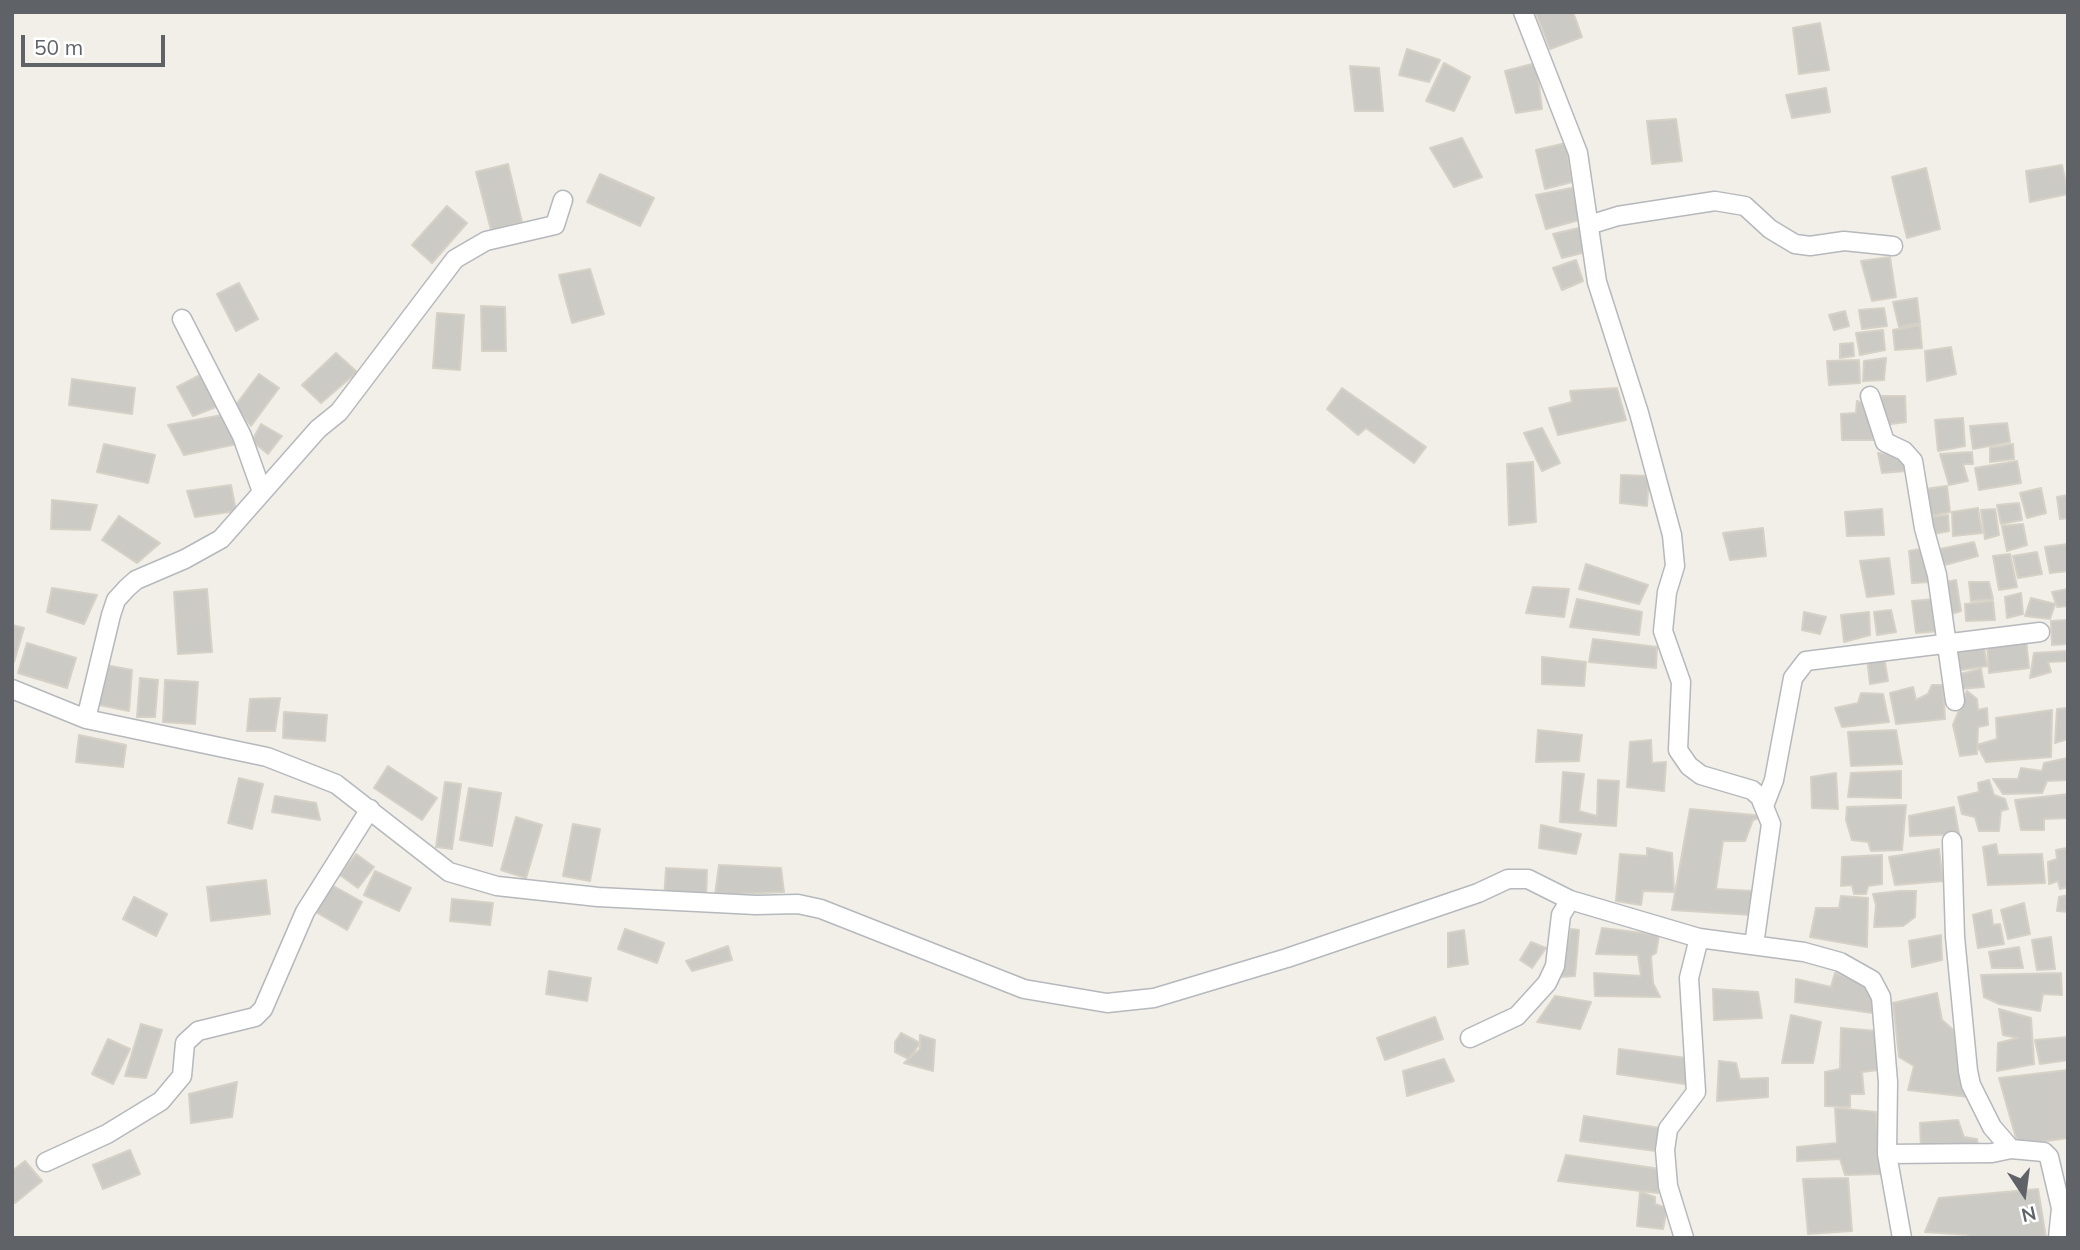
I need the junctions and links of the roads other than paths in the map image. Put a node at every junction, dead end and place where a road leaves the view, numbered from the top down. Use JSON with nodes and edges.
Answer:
{"nodes":[{"id":1,"x":1523,"y":12,"type":"edge"},
{"id":2,"x":563,"y":200,"type":"dead end"},
{"id":3,"x":1589,"y":225,"type":"junction"},
{"id":4,"x":1893,"y":246,"type":"dead end"},
{"id":5,"x":182,"y":319,"type":"dead end"},
{"id":6,"x":1870,"y":396,"type":"dead end"},
{"id":7,"x":262,"y":492,"type":"junction"},
{"id":8,"x":2040,"y":632,"type":"dead end"},
{"id":9,"x":1949,"y":644,"type":"junction"},
{"id":10,"x":12,"y":689,"type":"edge"},
{"id":11,"x":1955,"y":701,"type":"dead end"},
{"id":12,"x":86,"y":719,"type":"junction"},
{"id":13,"x":1764,"y":806,"type":"junction"},
{"id":14,"x":370,"y":809,"type":"junction"},
{"id":15,"x":1952,"y":841,"type":"dead end"},
{"id":16,"x":1570,"y":900,"type":"junction"},
{"id":17,"x":1699,"y":938,"type":"junction"},
{"id":18,"x":1754,"y":945,"type":"junction"},
{"id":19,"x":1470,"y":1038,"type":"dead end"},
{"id":20,"x":2011,"y":1149,"type":"junction"},
{"id":21,"x":1887,"y":1154,"type":"junction"},
{"id":22,"x":46,"y":1162,"type":"dead end"},
{"id":23,"x":2061,"y":1184,"type":"edge"},
{"id":24,"x":1684,"y":1238,"type":"edge"},
{"id":25,"x":1902,"y":1238,"type":"edge"},
{"id":26,"x":2057,"y":1238,"type":"edge"}],
"edges":[{"from":1,"to":3,"type":"street"},
{"from":2,"to":7,"type":"street"},
{"from":3,"to":4,"type":"street"},
{"from":3,"to":13,"type":"street"},
{"from":5,"to":7,"type":"street"},
{"from":6,"to":9,"type":"street"},
{"from":7,"to":12,"type":"street"},
{"from":8,"to":9,"type":"street"},
{"from":9,"to":11,"type":"street"},
{"from":9,"to":13,"type":"street"},
{"from":10,"to":12,"type":"street"},
{"from":12,"to":14,"type":"street"},
{"from":13,"to":18,"type":"street"},
{"from":14,"to":16,"type":"street"},
{"from":14,"to":22,"type":"street"},
{"from":15,"to":20,"type":"street"},
{"from":16,"to":17,"type":"street"},
{"from":16,"to":19,"type":"street"},
{"from":17,"to":18,"type":"street"},
{"from":17,"to":24,"type":"street"},
{"from":18,"to":21,"type":"street"},
{"from":20,"to":21,"type":"street"},
{"from":20,"to":23,"type":"street"},
{"from":21,"to":25,"type":"street"},
{"from":23,"to":26,"type":"street"}]}
